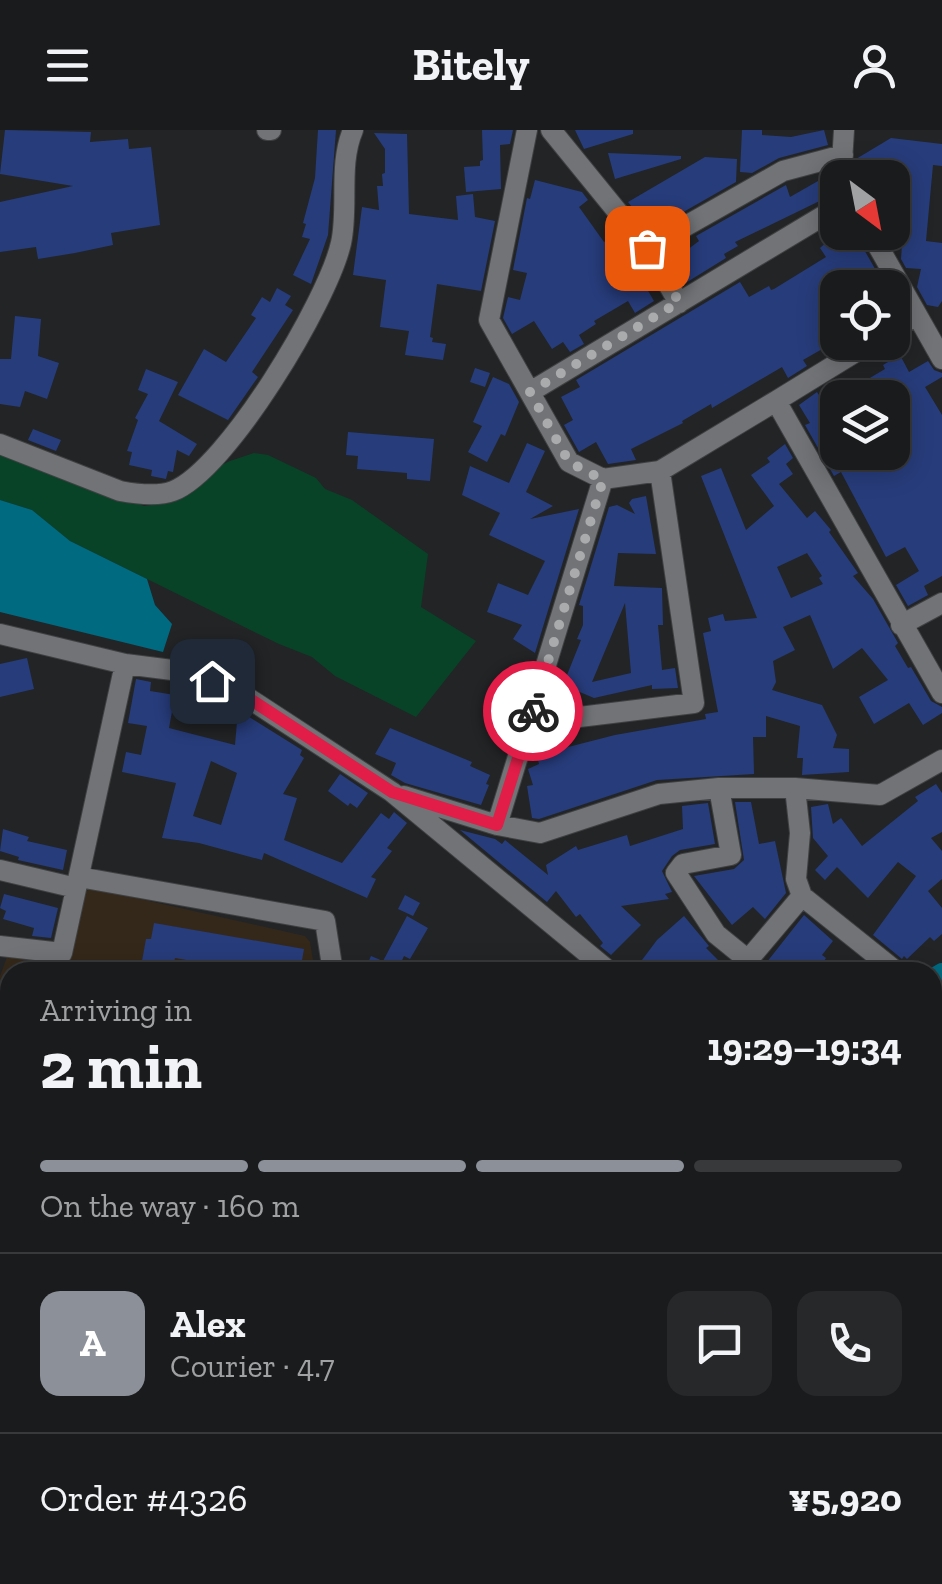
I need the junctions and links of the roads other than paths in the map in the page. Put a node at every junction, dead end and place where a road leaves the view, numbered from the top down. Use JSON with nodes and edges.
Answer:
{"nodes":[{"id":1,"x":353,"y":130,"type":"edge"},
{"id":2,"x":527,"y":130,"type":"edge"},
{"id":3,"x":551,"y":130,"type":"edge"},
{"id":4,"x":844,"y":130,"type":"edge"},
{"id":5,"x":842,"y":155,"type":"junction"},
{"id":6,"x":842,"y":160,"type":"edge"},
{"id":7,"x":820,"y":218,"type":"edge"},
{"id":8,"x":647,"y":248,"type":"junction"},
{"id":9,"x":880,"y":250,"type":"edge"},
{"id":10,"x":679,"y":302,"type":"junction"},
{"id":11,"x":917,"y":315,"type":"junction"},
{"id":12,"x":910,"y":319,"type":"edge"},
{"id":13,"x":942,"y":358,"type":"edge"},
{"id":14,"x":842,"y":360,"type":"edge"},
{"id":15,"x":530,"y":392,"type":"junction"},
{"id":16,"x":776,"y":400,"type":"junction"},
{"id":17,"x":0,"y":444,"type":"edge"},
{"id":18,"x":660,"y":471,"type":"junction"},
{"id":19,"x":603,"y":480,"type":"junction"},
{"id":20,"x":942,"y":603,"type":"edge"},
{"id":21,"x":902,"y":625,"type":"junction"},
{"id":22,"x":0,"y":634,"type":"edge"},
{"id":23,"x":125,"y":664,"type":"junction"},
{"id":24,"x":942,"y":694,"type":"edge"},
{"id":25,"x":530,"y":723,"type":"junction"},
{"id":26,"x":942,"y":760,"type":"edge"},
{"id":27,"x":718,"y":788,"type":"junction"},
{"id":28,"x":794,"y":788,"type":"junction"},
{"id":29,"x":392,"y":792,"type":"junction"},
{"id":30,"x":497,"y":825,"type":"junction"},
{"id":31,"x":0,"y":870,"type":"edge"},
{"id":32,"x":78,"y":882,"type":"junction"},
{"id":33,"x":802,"y":896,"type":"junction"},
{"id":34,"x":0,"y":946,"type":"edge"},
{"id":35,"x":332,"y":962,"type":"edge"},
{"id":36,"x":598,"y":962,"type":"edge"},
{"id":37,"x":884,"y":962,"type":"edge"}],
"edges":[{"from":1,"to":17,"type":"street"},
{"from":2,"to":15,"type":"street"},
{"from":3,"to":8,"type":"street"},
{"from":4,"to":5,"type":"street"},
{"from":5,"to":6,"type":"street"},
{"from":5,"to":8,"type":"street"},
{"from":7,"to":10,"type":"street"},
{"from":8,"to":10,"type":"street"},
{"from":9,"to":11,"type":"street"},
{"from":10,"to":15,"type":"street"},
{"from":11,"to":12,"type":"street"},
{"from":11,"to":13,"type":"street"},
{"from":14,"to":16,"type":"street"},
{"from":15,"to":19,"type":"street"},
{"from":16,"to":18,"type":"street"},
{"from":16,"to":21,"type":"street"},
{"from":18,"to":19,"type":"street"},
{"from":18,"to":25,"type":"street"},
{"from":19,"to":25,"type":"street"},
{"from":20,"to":21,"type":"street"},
{"from":21,"to":24,"type":"street"},
{"from":22,"to":23,"type":"street"},
{"from":23,"to":29,"type":"street"},
{"from":23,"to":32,"type":"street"},
{"from":25,"to":30,"type":"street"},
{"from":26,"to":28,"type":"street"},
{"from":27,"to":28,"type":"street"},
{"from":27,"to":30,"type":"street"},
{"from":27,"to":33,"type":"street"},
{"from":28,"to":33,"type":"street"},
{"from":29,"to":30,"type":"street"},
{"from":29,"to":36,"type":"street"},
{"from":31,"to":32,"type":"street"},
{"from":32,"to":34,"type":"street"},
{"from":32,"to":35,"type":"street"},
{"from":33,"to":37,"type":"street"}]}
